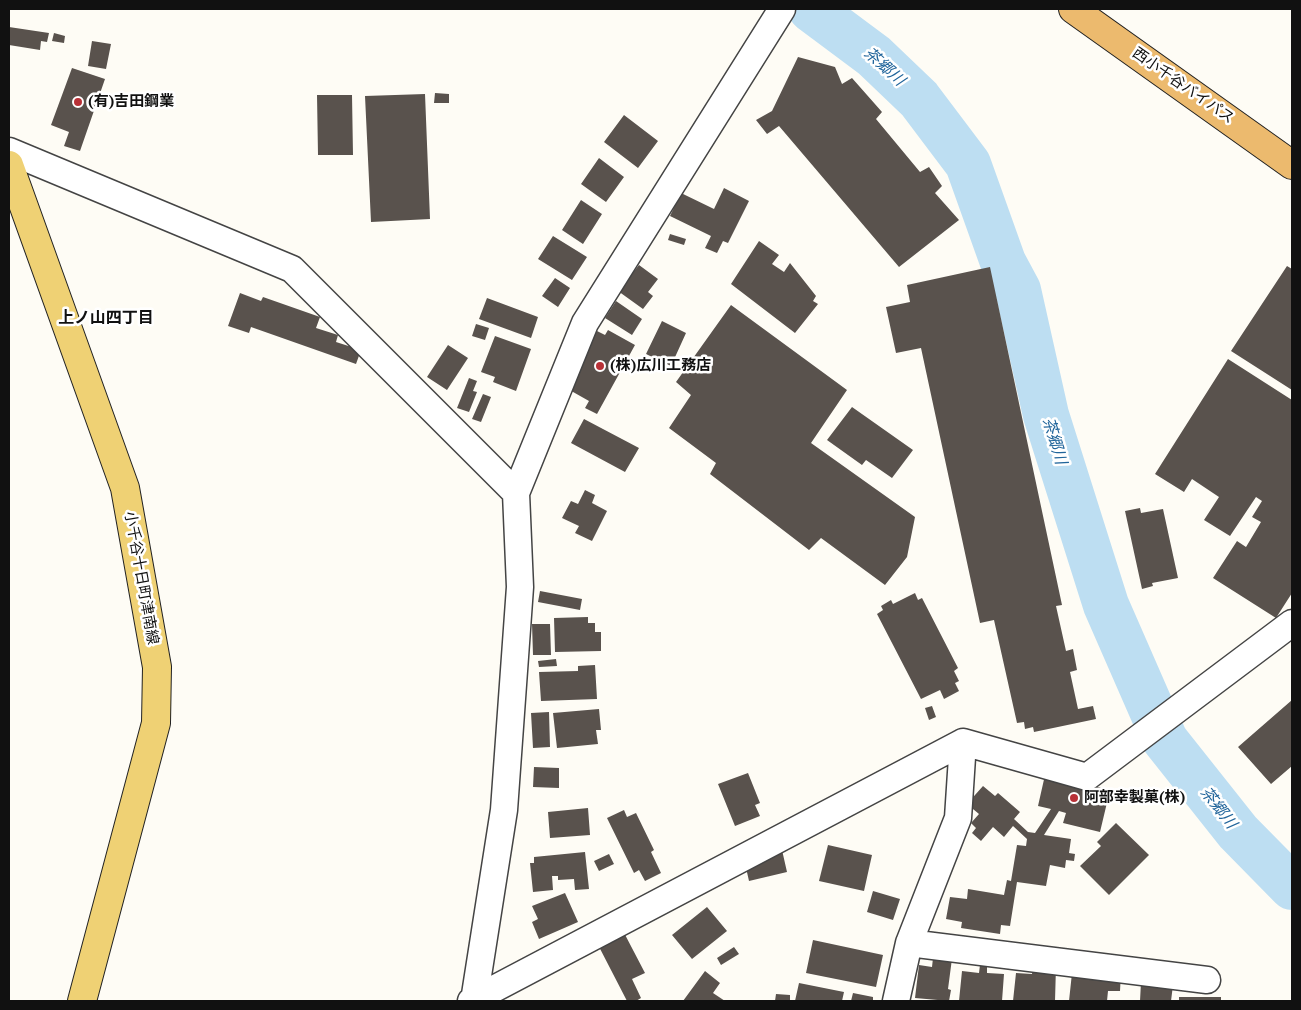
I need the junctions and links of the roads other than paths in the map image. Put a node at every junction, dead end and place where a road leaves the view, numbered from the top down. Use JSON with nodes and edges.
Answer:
{"nodes":[{"id":1,"x":1073,"y":9,"type":"edge"},
{"id":2,"x":776,"y":17,"type":"edge"},
{"id":3,"x":9,"y":151,"type":"edge"},
{"id":4,"x":1292,"y":164,"type":"edge"},
{"id":5,"x":9,"y":165,"type":"edge"},
{"id":6,"x":516,"y":493,"type":"junction"},
{"id":7,"x":1292,"y":623,"type":"edge"},
{"id":8,"x":963,"y":742,"type":"junction"},
{"id":9,"x":909,"y":943,"type":"junction"},
{"id":10,"x":1207,"y":980,"type":"dead end"},
{"id":11,"x":82,"y":1001,"type":"edge"},
{"id":12,"x":473,"y":1001,"type":"edge"},
{"id":13,"x":896,"y":1001,"type":"edge"}],
"edges":[{"from":1,"to":4,"type":"highway","name":"西小千谷バイパス"},
{"from":2,"to":6,"type":"street"},
{"from":3,"to":6,"type":"street"},
{"from":5,"to":11,"type":"main road","name":"小千谷十日町津南線"},
{"from":6,"to":12,"type":"street"},
{"from":7,"to":8,"type":"street"},
{"from":8,"to":9,"type":"street"},
{"from":8,"to":12,"type":"street"},
{"from":9,"to":10,"type":"street"},
{"from":9,"to":13,"type":"street"}]}
